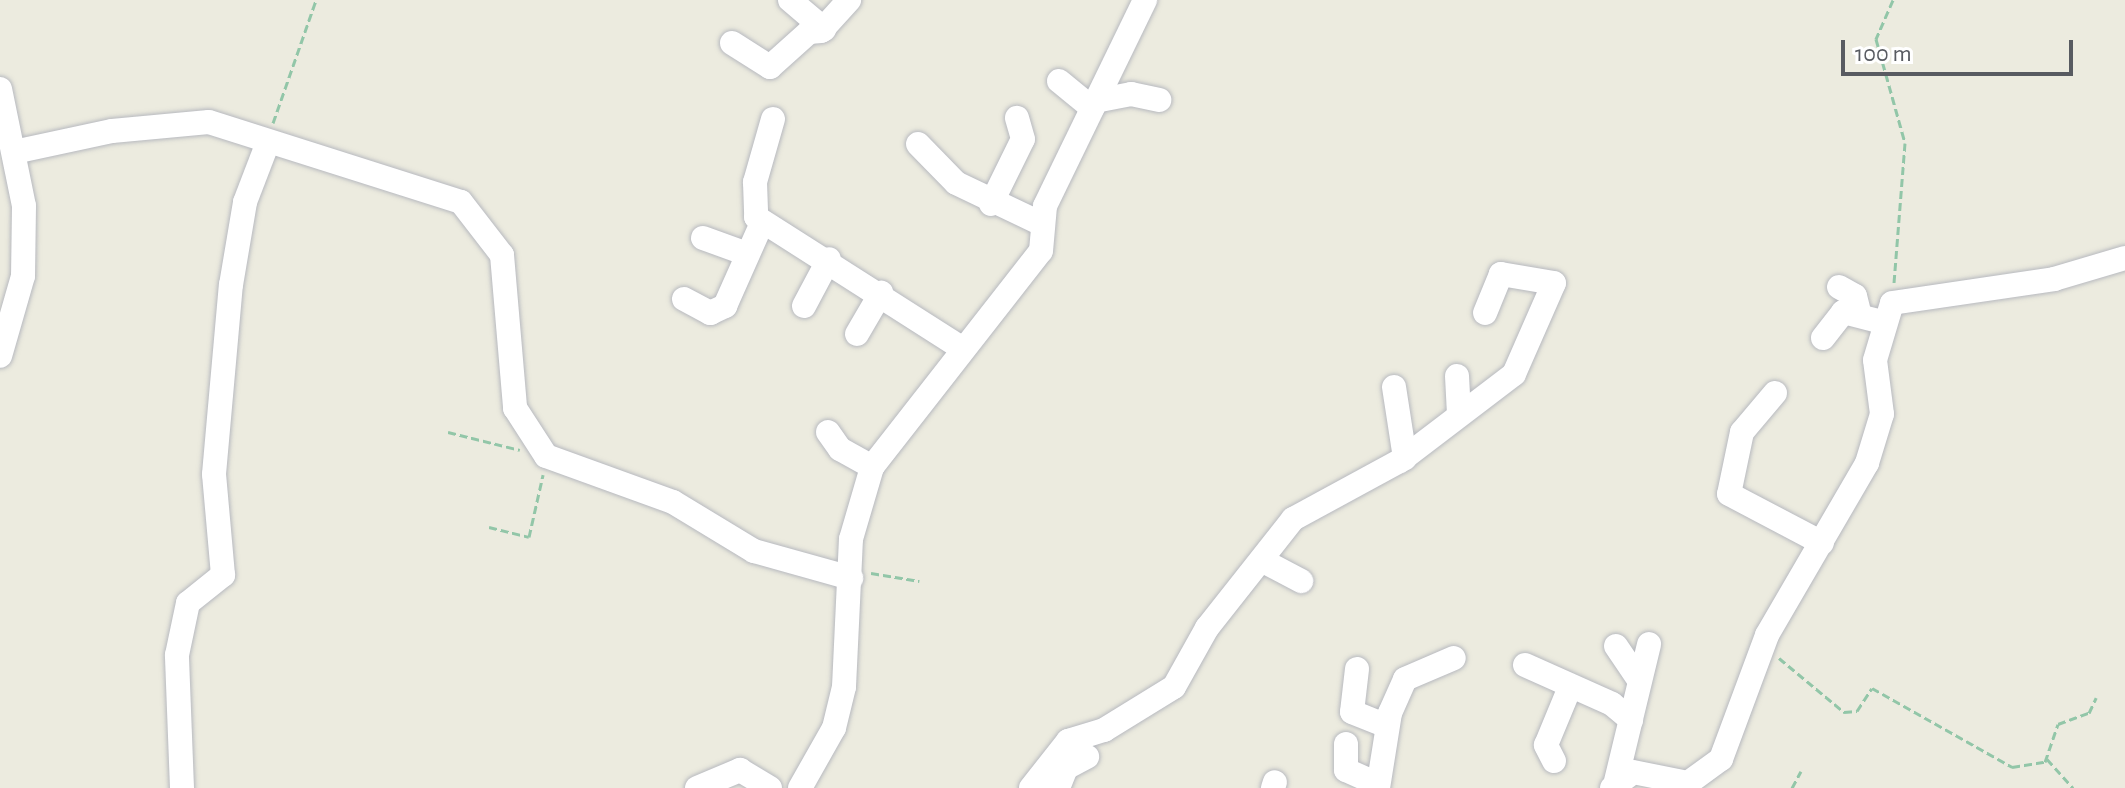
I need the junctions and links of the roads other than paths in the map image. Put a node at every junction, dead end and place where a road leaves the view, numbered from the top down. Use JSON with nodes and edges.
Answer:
{"nodes":[{"id":1,"x":790,"y":0,"type":"edge"},
{"id":2,"x":849,"y":0,"type":"edge"},
{"id":3,"x":1135,"y":6,"type":"edge"},
{"id":4,"x":824,"y":29,"type":"junction"},
{"id":5,"x":732,"y":43,"type":"dead end"},
{"id":6,"x":1059,"y":81,"type":"dead end"},
{"id":7,"x":0,"y":89,"type":"edge"},
{"id":8,"x":1159,"y":100,"type":"dead end"},
{"id":9,"x":1094,"y":104,"type":"junction"},
{"id":10,"x":1017,"y":118,"type":"dead end"},
{"id":11,"x":773,"y":119,"type":"dead end"},
{"id":12,"x":268,"y":142,"type":"junction"},
{"id":13,"x":918,"y":144,"type":"dead end"},
{"id":14,"x":14,"y":152,"type":"junction"},
{"id":15,"x":991,"y":204,"type":"junction"},
{"id":16,"x":762,"y":223,"type":"junction"},
{"id":17,"x":1042,"y":224,"type":"junction"},
{"id":18,"x":703,"y":238,"type":"dead end"},
{"id":19,"x":747,"y":254,"type":"junction"},
{"id":20,"x":2125,"y":258,"type":"edge"},
{"id":21,"x":829,"y":259,"type":"junction"},
{"id":22,"x":1839,"y":287,"type":"dead end"},
{"id":23,"x":881,"y":293,"type":"junction"},
{"id":24,"x":684,"y":299,"type":"dead end"},
{"id":25,"x":804,"y":306,"type":"dead end"},
{"id":26,"x":1859,"y":312,"type":"junction"},
{"id":27,"x":1485,"y":313,"type":"dead end"},
{"id":28,"x":1887,"y":313,"type":"junction"},
{"id":29,"x":857,"y":334,"type":"dead end"},
{"id":30,"x":1823,"y":338,"type":"dead end"},
{"id":31,"x":960,"y":347,"type":"junction"},
{"id":32,"x":0,"y":356,"type":"edge"},
{"id":33,"x":1457,"y":376,"type":"dead end"},
{"id":34,"x":1394,"y":387,"type":"dead end"},
{"id":35,"x":1775,"y":393,"type":"dead end"},
{"id":36,"x":1459,"y":410,"type":"junction"},
{"id":37,"x":828,"y":432,"type":"dead end"},
{"id":38,"x":1405,"y":458,"type":"junction"},
{"id":39,"x":872,"y":467,"type":"junction"},
{"id":40,"x":1822,"y":543,"type":"junction"},
{"id":41,"x":1265,"y":562,"type":"junction"},
{"id":42,"x":851,"y":575,"type":"junction"},
{"id":43,"x":1301,"y":581,"type":"dead end"},
{"id":44,"x":1649,"y":644,"type":"dead end"},
{"id":45,"x":1616,"y":646,"type":"dead end"},
{"id":46,"x":1454,"y":658,"type":"dead end"},
{"id":47,"x":1525,"y":665,"type":"dead end"},
{"id":48,"x":1357,"y":669,"type":"dead end"},
{"id":49,"x":1639,"y":680,"type":"junction"},
{"id":50,"x":1570,"y":687,"type":"junction"},
{"id":51,"x":1631,"y":720,"type":"junction"},
{"id":52,"x":1387,"y":726,"type":"junction"},
{"id":53,"x":1346,"y":744,"type":"dead end"},
{"id":54,"x":1087,"y":757,"type":"dead end"},
{"id":55,"x":1554,"y":761,"type":"dead end"},
{"id":56,"x":1378,"y":786,"type":"edge"},
{"id":57,"x":1614,"y":786,"type":"edge"},
{"id":58,"x":182,"y":788,"type":"edge"},
{"id":59,"x":697,"y":788,"type":"edge"},
{"id":60,"x":770,"y":788,"type":"edge"},
{"id":61,"x":800,"y":788,"type":"edge"},
{"id":62,"x":1031,"y":788,"type":"edge"},
{"id":63,"x":1058,"y":788,"type":"edge"}],
"edges":[{"from":1,"to":4,"type":"street"},
{"from":2,"to":4,"type":"street"},
{"from":3,"to":9,"type":"street"},
{"from":4,"to":5,"type":"street"},
{"from":6,"to":9,"type":"street"},
{"from":7,"to":14,"type":"street"},
{"from":8,"to":9,"type":"street"},
{"from":9,"to":17,"type":"street"},
{"from":10,"to":15,"type":"street"},
{"from":11,"to":16,"type":"street"},
{"from":12,"to":14,"type":"street"},
{"from":12,"to":42,"type":"street"},
{"from":12,"to":58,"type":"street"},
{"from":13,"to":15,"type":"street"},
{"from":14,"to":32,"type":"street"},
{"from":15,"to":17,"type":"street"},
{"from":16,"to":19,"type":"street"},
{"from":16,"to":21,"type":"street"},
{"from":17,"to":31,"type":"street"},
{"from":18,"to":19,"type":"street"},
{"from":19,"to":24,"type":"street"},
{"from":20,"to":28,"type":"street"},
{"from":21,"to":23,"type":"street"},
{"from":21,"to":25,"type":"street"},
{"from":22,"to":26,"type":"street"},
{"from":23,"to":29,"type":"street"},
{"from":23,"to":31,"type":"street"},
{"from":26,"to":28,"type":"street"},
{"from":26,"to":30,"type":"street"},
{"from":27,"to":36,"type":"street"},
{"from":28,"to":40,"type":"street"},
{"from":31,"to":39,"type":"street"},
{"from":33,"to":36,"type":"street"},
{"from":34,"to":38,"type":"street"},
{"from":35,"to":40,"type":"street"},
{"from":36,"to":38,"type":"street"},
{"from":37,"to":39,"type":"street"},
{"from":38,"to":41,"type":"street"},
{"from":39,"to":42,"type":"street"},
{"from":40,"to":57,"type":"street"},
{"from":41,"to":43,"type":"street"},
{"from":41,"to":62,"type":"street"},
{"from":42,"to":61,"type":"street"},
{"from":44,"to":49,"type":"street"},
{"from":45,"to":49,"type":"street"},
{"from":46,"to":52,"type":"street"},
{"from":47,"to":50,"type":"street"},
{"from":48,"to":52,"type":"street"},
{"from":49,"to":51,"type":"street"},
{"from":50,"to":51,"type":"street"},
{"from":50,"to":55,"type":"street"},
{"from":51,"to":57,"type":"street"},
{"from":52,"to":56,"type":"street"},
{"from":53,"to":56,"type":"street"},
{"from":54,"to":63,"type":"street"},
{"from":59,"to":60,"type":"street"}]}
